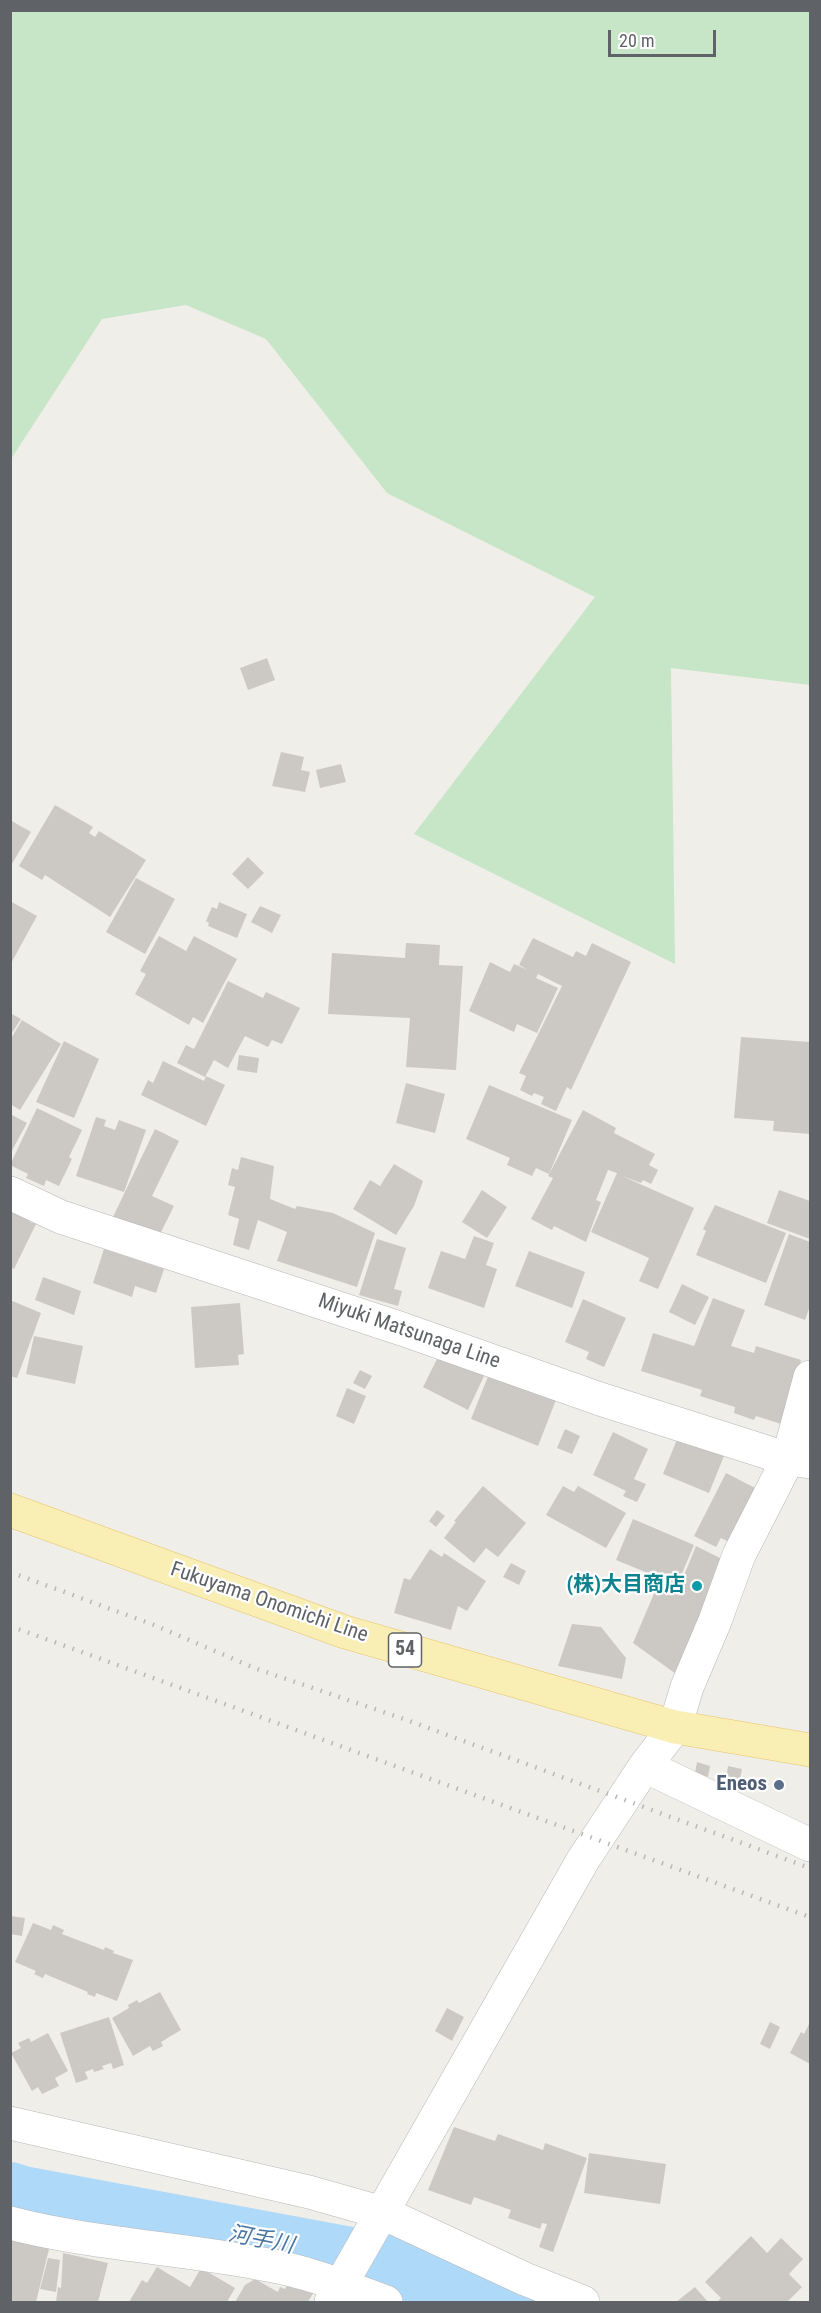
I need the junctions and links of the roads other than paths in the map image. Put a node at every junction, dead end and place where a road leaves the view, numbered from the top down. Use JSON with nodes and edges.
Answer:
{"nodes":[{"id":1,"x":10,"y":1193,"type":"edge"},
{"id":2,"x":810,"y":1377,"type":"edge"},
{"id":3,"x":799,"y":1461,"type":"edge"},
{"id":4,"x":10,"y":1510,"type":"edge"},
{"id":5,"x":675,"y":1727,"type":"junction"},
{"id":6,"x":810,"y":1750,"type":"edge"},
{"id":7,"x":645,"y":1766,"type":"junction"},
{"id":8,"x":810,"y":1845,"type":"edge"},
{"id":9,"x":10,"y":2123,"type":"edge"},
{"id":10,"x":380,"y":2219,"type":"junction"},
{"id":11,"x":10,"y":2223,"type":"edge"},
{"id":12,"x":340,"y":2287,"type":"edge"},
{"id":13,"x":386,"y":2302,"type":"edge"},
{"id":14,"x":583,"y":2302,"type":"edge"}],
"edges":[{"from":1,"to":3,"type":"street","name":"Miyuki Matsunaga Line"},
{"from":2,"to":3,"type":"street"},
{"from":3,"to":5,"type":"street"},
{"from":4,"to":5,"type":"main road","name":"Fukuyama Onomichi Line","number":"54"},
{"from":5,"to":6,"type":"main road","name":"Fukuyama Onomichi Line","number":"54"},
{"from":5,"to":7,"type":"street"},
{"from":7,"to":8,"type":"street"},
{"from":7,"to":10,"type":"street"},
{"from":9,"to":10,"type":"street"},
{"from":10,"to":12,"type":"street"},
{"from":10,"to":14,"type":"street"},
{"from":11,"to":12,"type":"street"},
{"from":12,"to":13,"type":"street"}]}
